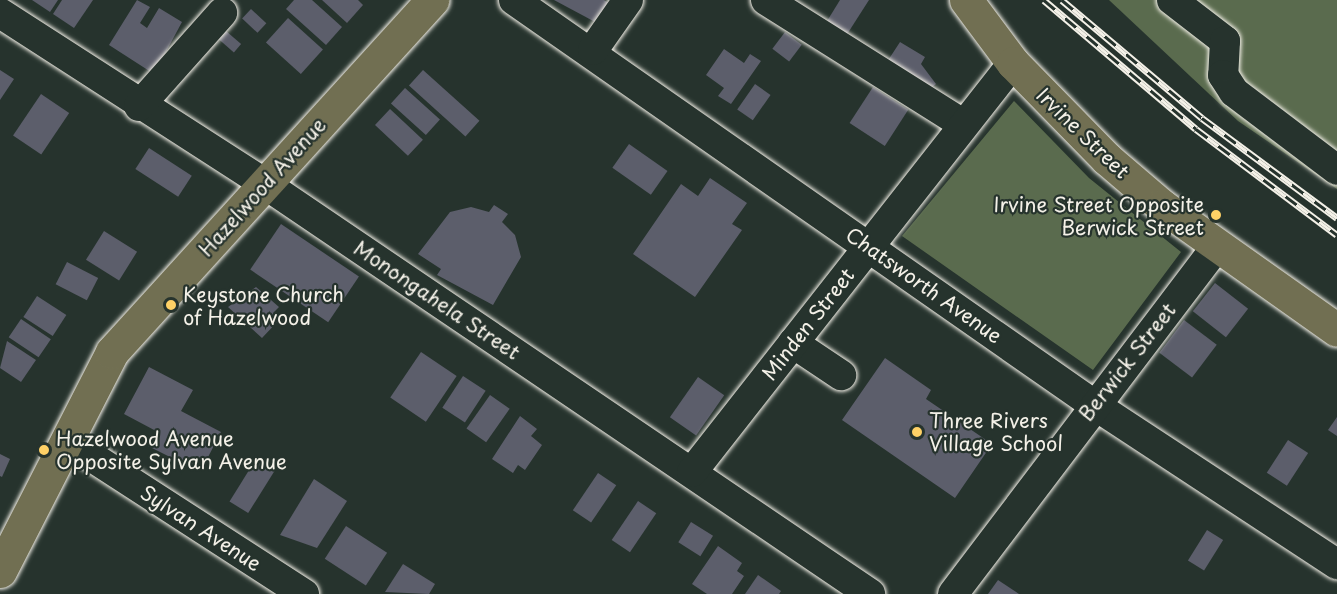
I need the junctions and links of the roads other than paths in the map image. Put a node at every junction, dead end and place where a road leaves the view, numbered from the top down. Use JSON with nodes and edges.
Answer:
{"nodes":[{"id":1,"x":432,"y":0,"type":"edge"},
{"id":2,"x":514,"y":0,"type":"edge"},
{"id":3,"x":628,"y":0,"type":"edge"},
{"id":4,"x":766,"y":0,"type":"edge"},
{"id":5,"x":966,"y":0,"type":"edge"},
{"id":6,"x":1172,"y":0,"type":"edge"},
{"id":7,"x":0,"y":13,"type":"edge"},
{"id":8,"x":222,"y":13,"type":"dead end"},
{"id":9,"x":593,"y":50,"type":"junction"},
{"id":10,"x":1013,"y":63,"type":"junction"},
{"id":11,"x":139,"y":106,"type":"junction"},
{"id":12,"x":961,"y":123,"type":"junction"},
{"id":13,"x":1337,"y":170,"type":"edge"},
{"id":14,"x":266,"y":184,"type":"junction"},
{"id":15,"x":867,"y":246,"type":"junction"},
{"id":16,"x":1217,"y":246,"type":"junction"},
{"id":17,"x":1337,"y":330,"type":"edge"},
{"id":18,"x":793,"y":343,"type":"junction"},
{"id":19,"x":841,"y":375,"type":"dead end"},
{"id":20,"x":1093,"y":404,"type":"junction"},
{"id":21,"x":69,"y":442,"type":"junction"},
{"id":22,"x":692,"y":472,"type":"junction"},
{"id":23,"x":1337,"y":564,"type":"edge"},
{"id":24,"x":0,"y":571,"type":"edge"},
{"id":25,"x":304,"y":594,"type":"edge"},
{"id":26,"x":870,"y":594,"type":"edge"},
{"id":27,"x":953,"y":594,"type":"edge"}],
"edges":[{"from":1,"to":14,"type":"main road","name":"Hazelwood Avenue"},
{"from":2,"to":9,"type":"street","name":"Chatsworth Avenue"},
{"from":3,"to":9,"type":"street"},
{"from":4,"to":12,"type":"street"},
{"from":5,"to":10,"type":"main road","name":"Irvine Street"},
{"from":6,"to":13,"type":"street"},
{"from":7,"to":11,"type":"street","name":"Monongahela Street"},
{"from":8,"to":11,"type":"street"},
{"from":9,"to":15,"type":"street","name":"Chatsworth Avenue"},
{"from":10,"to":12,"type":"street","name":"Minden Street"},
{"from":10,"to":16,"type":"main road","name":"Irvine Street"},
{"from":11,"to":14,"type":"street","name":"Monongahela Street"},
{"from":12,"to":15,"type":"street","name":"Minden Street"},
{"from":14,"to":21,"type":"main road","name":"Hazelwood Avenue"},
{"from":14,"to":22,"type":"street","name":"Monongahela Street"},
{"from":15,"to":18,"type":"street","name":"Minden Street"},
{"from":15,"to":20,"type":"street","name":"Chatsworth Avenue"},
{"from":16,"to":17,"type":"main road","name":"Irvine Street"},
{"from":16,"to":20,"type":"street","name":"Berwick Street"},
{"from":18,"to":19,"type":"street"},
{"from":18,"to":22,"type":"street","name":"Minden Street"},
{"from":20,"to":23,"type":"street","name":"Chatsworth Avenue"},
{"from":20,"to":27,"type":"street","name":"Berwick Street"},
{"from":21,"to":24,"type":"main road","name":"Hazelwood Avenue"},
{"from":21,"to":25,"type":"street","name":"Sylvan Avenue"},
{"from":22,"to":26,"type":"street","name":"Monongahela Street"}]}
